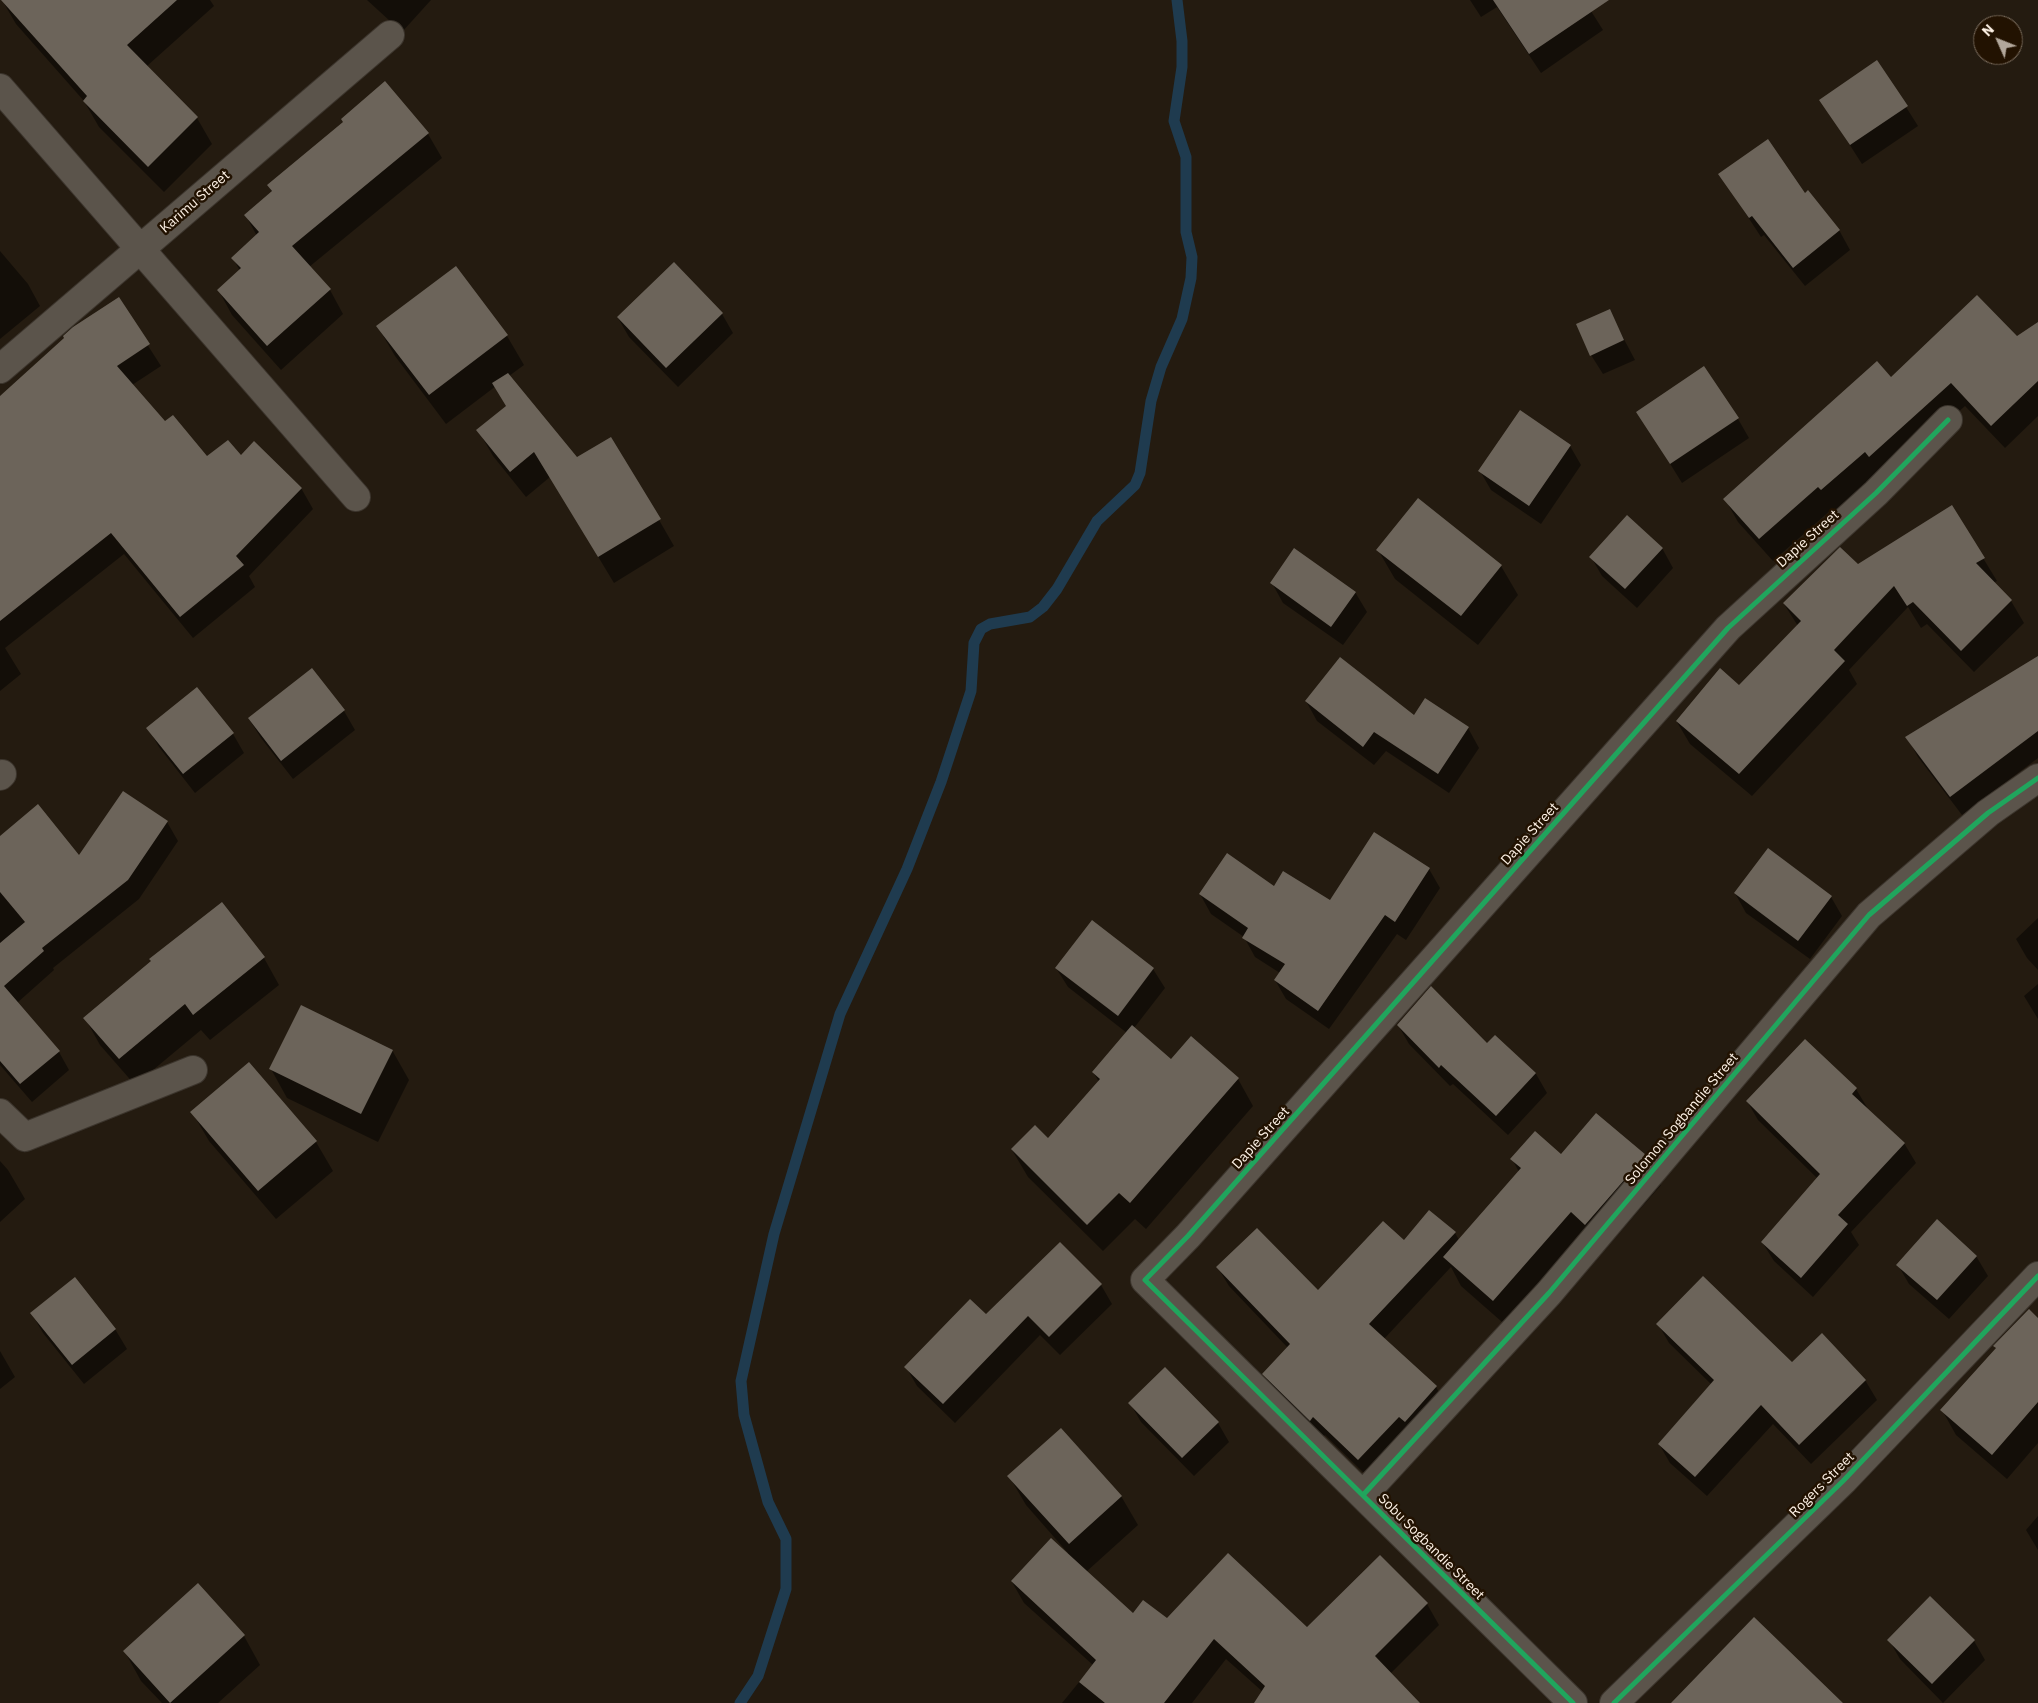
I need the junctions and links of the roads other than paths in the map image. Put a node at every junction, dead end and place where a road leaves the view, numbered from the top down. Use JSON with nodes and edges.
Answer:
{"nodes":[{"id":1,"x":390,"y":34,"type":"dead end"},
{"id":2,"x":0,"y":88,"type":"edge"},
{"id":3,"x":141,"y":248,"type":"junction"},
{"id":4,"x":0,"y":369,"type":"edge"},
{"id":5,"x":1948,"y":420,"type":"dead end"},
{"id":6,"x":356,"y":497,"type":"dead end"},
{"id":7,"x":2038,"y":778,"type":"edge"},
{"id":8,"x":193,"y":1070,"type":"dead end"},
{"id":9,"x":0,"y":1113,"type":"edge"},
{"id":10,"x":2038,"y":1276,"type":"edge"},
{"id":11,"x":1145,"y":1280,"type":"joint"},
{"id":12,"x":1363,"y":1496,"type":"junction"},
{"id":13,"x":1573,"y":1703,"type":"edge"},
{"id":14,"x":1614,"y":1703,"type":"edge"}],
"edges":[{"from":1,"to":3,"type":"street","name":"Karimu Street"},
{"from":2,"to":3,"type":"street"},
{"from":3,"to":4,"type":"street","name":"Karimu Street"},
{"from":3,"to":6,"type":"street"},
{"from":5,"to":11,"type":"street","name":"Dapie Street"},
{"from":7,"to":12,"type":"street","name":"Solomon Sogbandie Street"},
{"from":8,"to":9,"type":"street"},
{"from":10,"to":14,"type":"street","name":"Rogers Street"},
{"from":11,"to":12,"type":"street","name":"Sobu Sogbandie Street"},
{"from":12,"to":13,"type":"street","name":"Sobu Sogbandie Street"}]}
